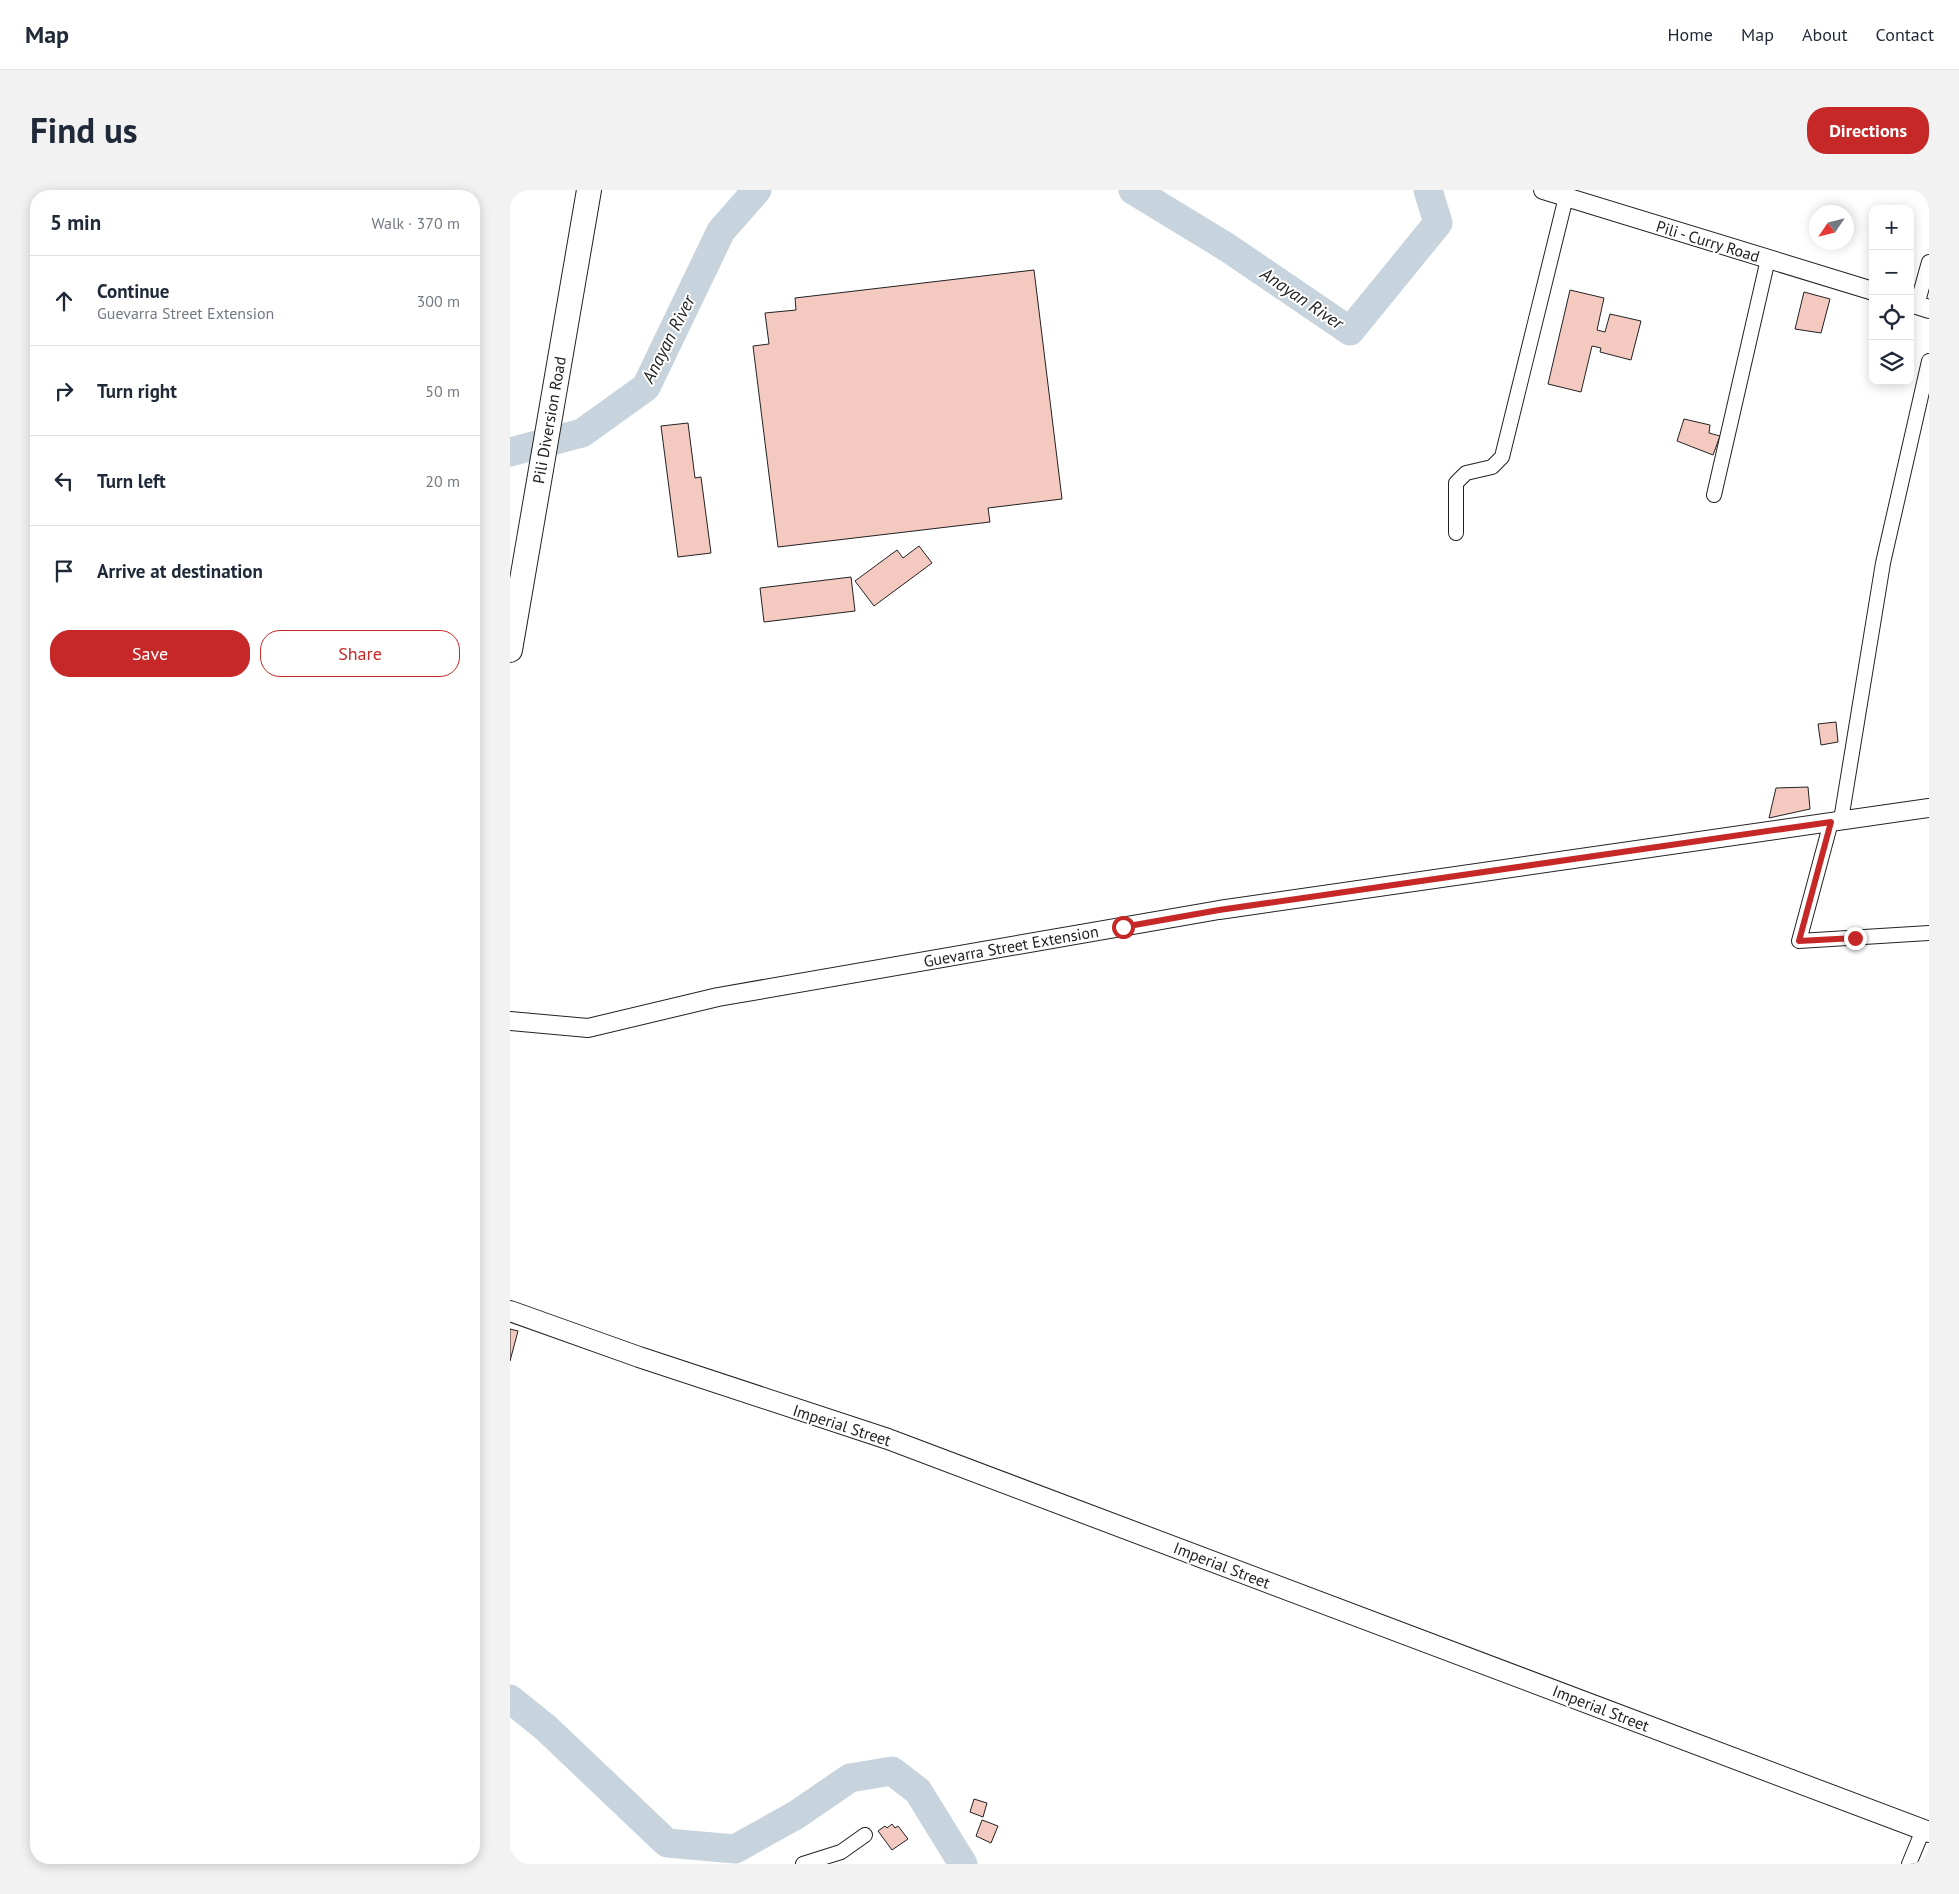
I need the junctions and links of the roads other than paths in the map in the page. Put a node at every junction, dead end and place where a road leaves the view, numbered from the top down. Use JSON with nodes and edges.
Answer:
{"nodes":[{"id":1,"x":589,"y":190,"type":"edge"},
{"id":2,"x":1543,"y":190,"type":"edge"},
{"id":3,"x":1566,"y":197,"type":"junction"},
{"id":4,"x":1768,"y":259,"type":"junction"},
{"id":5,"x":1929,"y":262,"type":"edge"},
{"id":6,"x":1869,"y":291,"type":"edge"},
{"id":7,"x":1919,"y":306,"type":"edge"},
{"id":8,"x":1929,"y":361,"type":"edge"},
{"id":9,"x":1714,"y":495,"type":"dead end"},
{"id":10,"x":1456,"y":533,"type":"dead end"},
{"id":11,"x":510,"y":650,"type":"edge"},
{"id":12,"x":1929,"y":808,"type":"edge"},
{"id":13,"x":1836,"y":821,"type":"junction"},
{"id":14,"x":1929,"y":933,"type":"edge"},
{"id":15,"x":510,"y":1021,"type":"edge"},
{"id":16,"x":510,"y":1312,"type":"edge"},
{"id":17,"x":1927,"y":1826,"type":"edge"},
{"id":18,"x":865,"y":1835,"type":"dead end"},
{"id":19,"x":803,"y":1864,"type":"edge"},
{"id":20,"x":1909,"y":1864,"type":"edge"}],
"edges":[{"from":1,"to":11,"type":"highway","name":"Pili Diversion Road"},
{"from":2,"to":3,"type":"street","name":"Pili - Curry Road"},
{"from":3,"to":4,"type":"street","name":"Pili - Curry Road"},
{"from":3,"to":10,"type":"street"},
{"from":4,"to":6,"type":"street","name":"Pili - Curry Road"},
{"from":4,"to":9,"type":"street"},
{"from":5,"to":7,"type":"street"},
{"from":8,"to":13,"type":"street"},
{"from":12,"to":13,"type":"street","name":"Guevarra Street Extension"},
{"from":13,"to":14,"type":"street"},
{"from":13,"to":15,"type":"street","name":"Guevarra Street Extension"},
{"from":16,"to":17,"type":"main road","name":"Imperial Street"},
{"from":17,"to":20,"type":"street"},
{"from":18,"to":19,"type":"street"}]}
